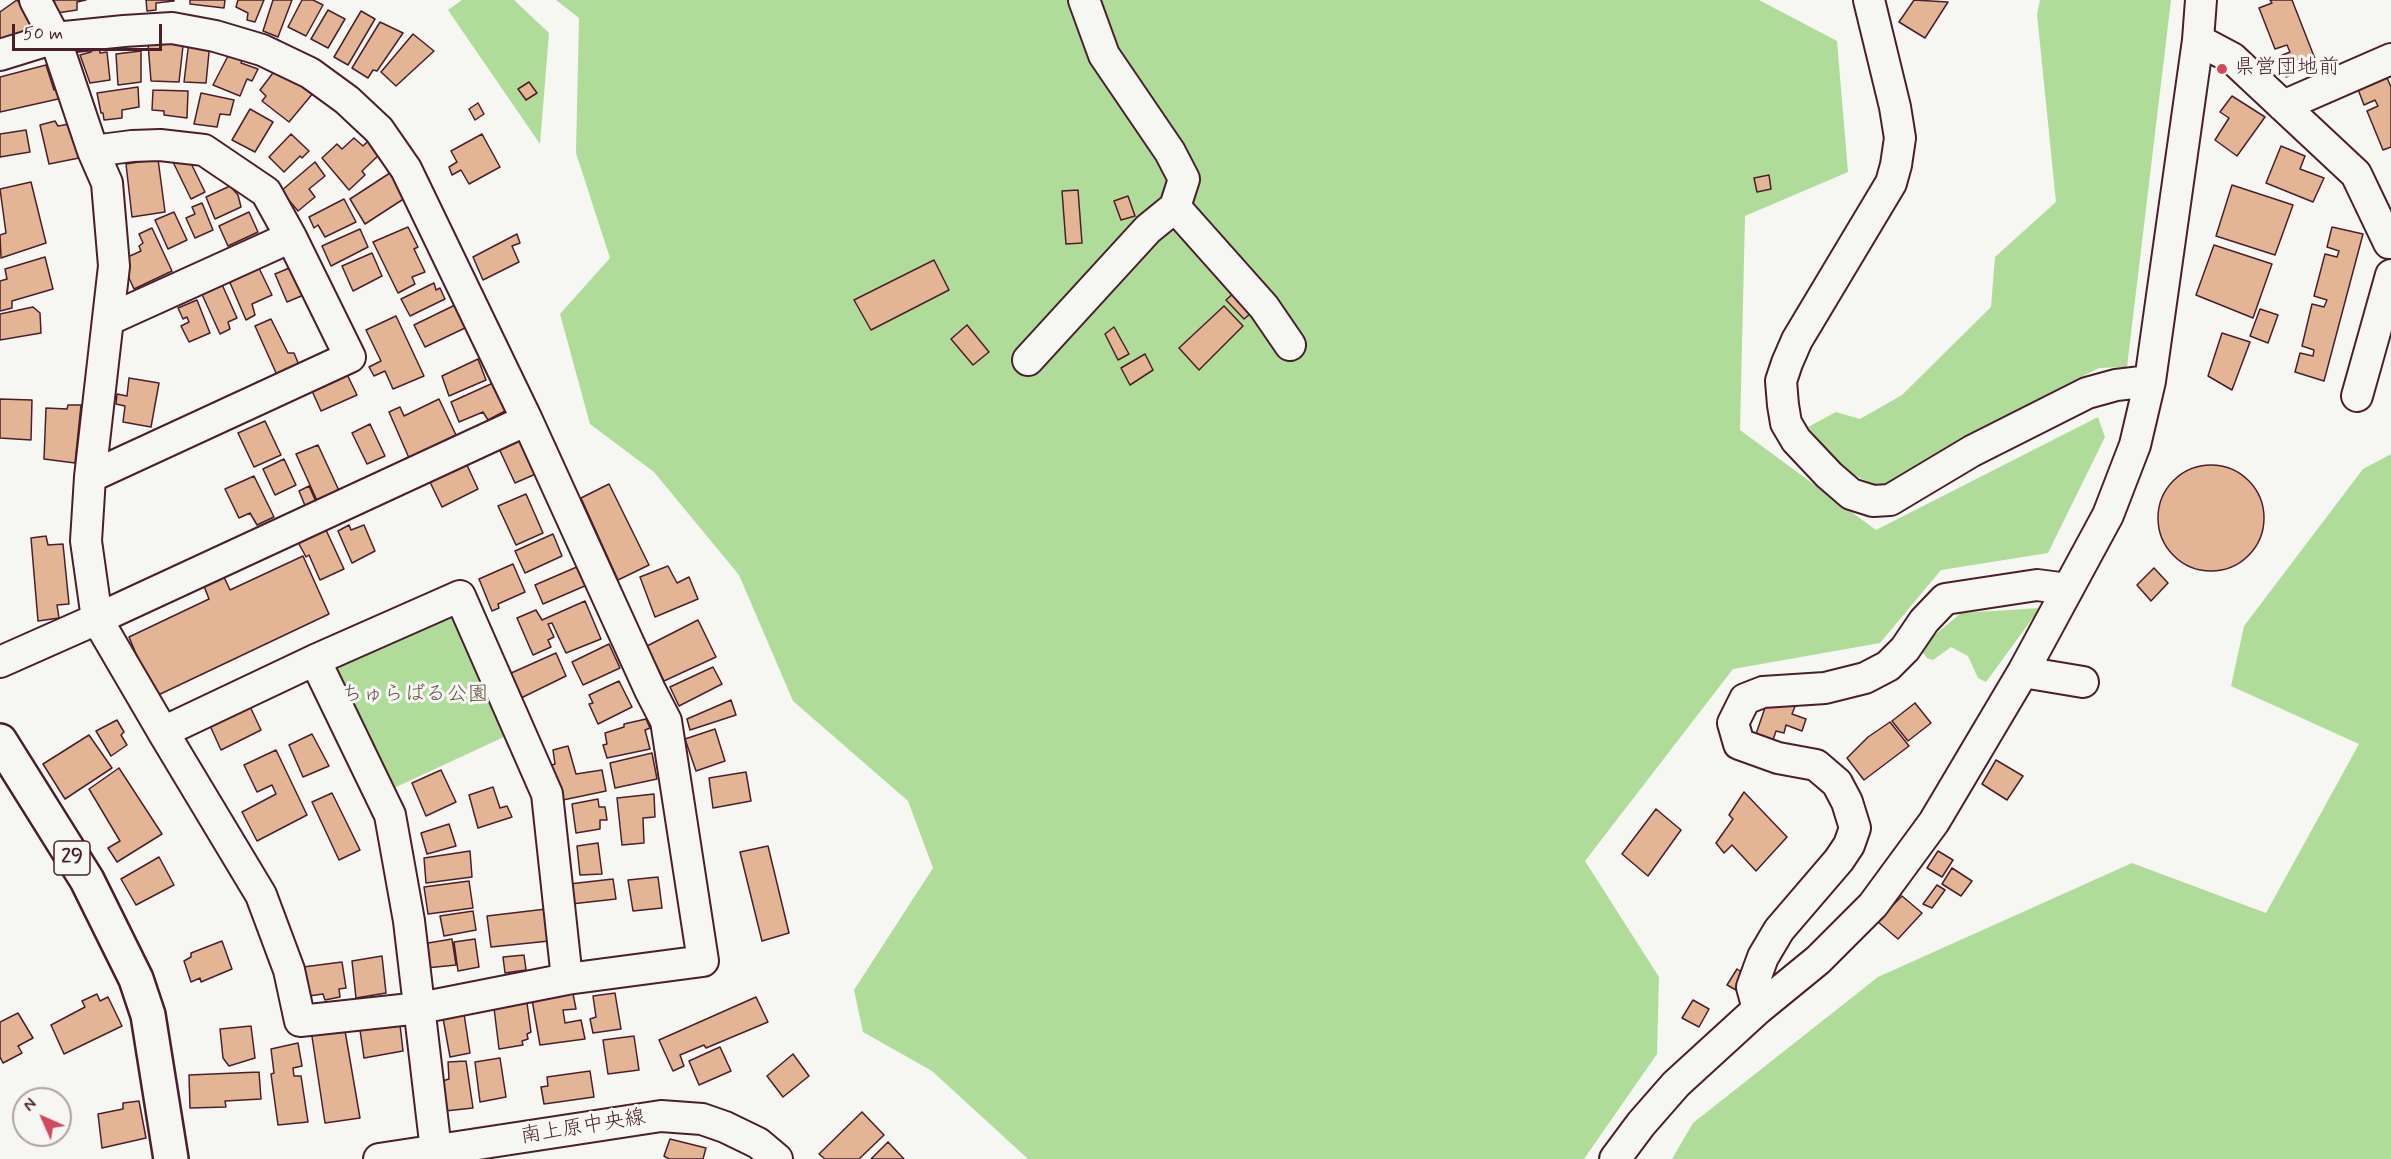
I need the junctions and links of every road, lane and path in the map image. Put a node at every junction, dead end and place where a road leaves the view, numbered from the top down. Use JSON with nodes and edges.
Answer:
{"nodes":[{"id":1,"x":35,"y":0,"type":"edge"},
{"id":2,"x":1084,"y":0,"type":"edge"},
{"id":3,"x":1869,"y":0,"type":"edge"},
{"id":4,"x":2201,"y":0,"type":"edge"},
{"id":5,"x":55,"y":38,"type":"junction"},
{"id":6,"x":2198,"y":40,"type":"junction"},
{"id":7,"x":0,"y":55,"type":"edge"},
{"id":8,"x":2391,"y":59,"type":"edge"},
{"id":9,"x":2283,"y":106,"type":"junction"},
{"id":10,"x":93,"y":151,"type":"junction"},
{"id":11,"x":1175,"y":207,"type":"junction"},
{"id":12,"x":291,"y":237,"type":"junction"},
{"id":13,"x":2391,"y":243,"type":"edge"},
{"id":14,"x":2391,"y":275,"type":"edge"},
{"id":15,"x":110,"y":319,"type":"junction"},
{"id":16,"x":1290,"y":345,"type":"dead end"},
{"id":17,"x":1028,"y":360,"type":"dead end"},
{"id":18,"x":2150,"y":381,"type":"junction"},
{"id":19,"x":2357,"y":396,"type":"dead end"},
{"id":20,"x":527,"y":420,"type":"junction"},
{"id":21,"x":90,"y":477,"type":"junction"},
{"id":22,"x":2068,"y":589,"type":"junction"},
{"id":23,"x":97,"y":619,"type":"junction"},
{"id":24,"x":315,"y":660,"type":"junction"},
{"id":25,"x":0,"y":662,"type":"edge"},
{"id":26,"x":2023,"y":672,"type":"junction"},
{"id":27,"x":2083,"y":682,"type":"dead end"},
{"id":28,"x":163,"y":732,"type":"junction"},
{"id":29,"x":0,"y":741,"type":"edge"},
{"id":30,"x":567,"y":979,"type":"junction"},
{"id":31,"x":420,"y":1008,"type":"junction"},
{"id":32,"x":1758,"y":1009,"type":"junction"},
{"id":33,"x":437,"y":1155,"type":"edge"},
{"id":34,"x":171,"y":1159,"type":"edge"},
{"id":35,"x":379,"y":1159,"type":"edge"},
{"id":36,"x":777,"y":1159,"type":"edge"},
{"id":37,"x":1615,"y":1159,"type":"edge"}],
"edges":[{"from":1,"to":5,"type":"street"},
{"from":2,"to":11,"type":"street"},
{"from":3,"to":18,"type":"street"},
{"from":4,"to":6,"type":"street"},
{"from":5,"to":7,"type":"street"},
{"from":5,"to":10,"type":"street"},
{"from":5,"to":20,"type":"street"},
{"from":6,"to":9,"type":"street"},
{"from":6,"to":18,"type":"street"},
{"from":8,"to":9,"type":"street"},
{"from":9,"to":13,"type":"street"},
{"from":10,"to":12,"type":"street"},
{"from":10,"to":15,"type":"street"},
{"from":11,"to":16,"type":"street"},
{"from":11,"to":17,"type":"street"},
{"from":12,"to":15,"type":"street"},
{"from":12,"to":21,"type":"street"},
{"from":14,"to":19,"type":"street"},
{"from":15,"to":21,"type":"street"},
{"from":18,"to":22,"type":"street"},
{"from":20,"to":23,"type":"street"},
{"from":20,"to":30,"type":"street"},
{"from":21,"to":23,"type":"street"},
{"from":22,"to":26,"type":"street"},
{"from":22,"to":32,"type":"street"},
{"from":23,"to":25,"type":"street"},
{"from":23,"to":28,"type":"street"},
{"from":24,"to":28,"type":"street"},
{"from":24,"to":30,"type":"street"},
{"from":24,"to":31,"type":"street"},
{"from":26,"to":27,"type":"street"},
{"from":26,"to":32,"type":"street"},
{"from":28,"to":31,"type":"street"},
{"from":29,"to":34,"type":"main road","number":"29"},
{"from":30,"to":31,"type":"street"},
{"from":31,"to":33,"type":"street"},
{"from":32,"to":37,"type":"street"},
{"from":33,"to":35,"type":"street","name":"南上原中央線"},
{"from":33,"to":36,"type":"street","name":"南上原中央線"}]}
